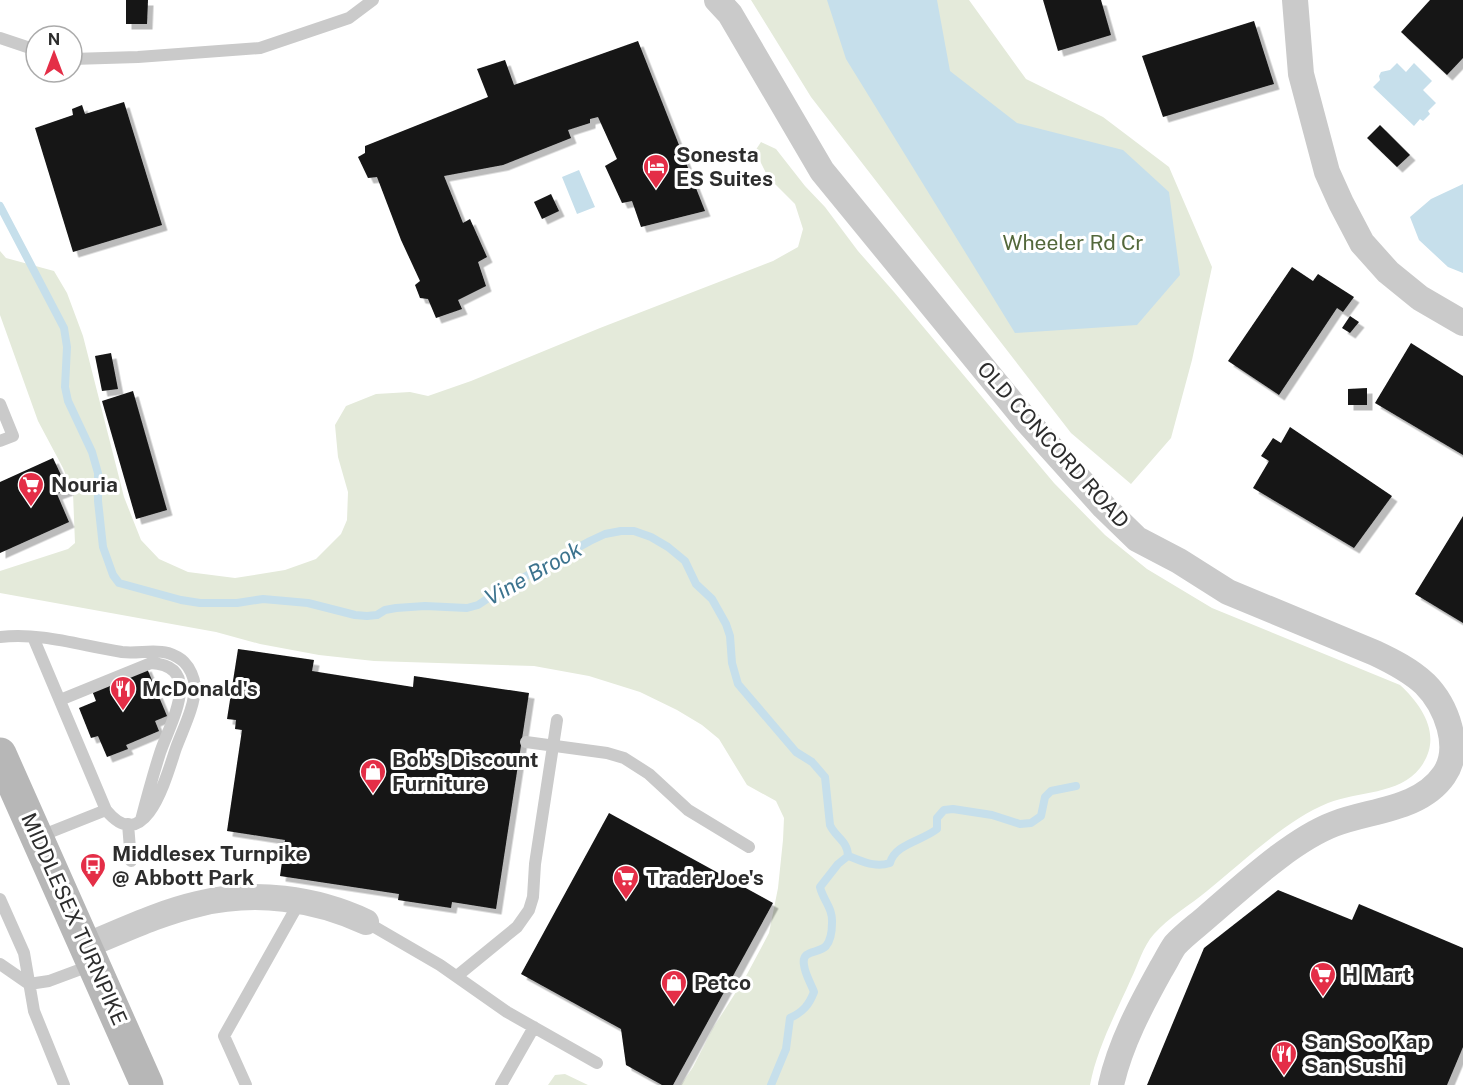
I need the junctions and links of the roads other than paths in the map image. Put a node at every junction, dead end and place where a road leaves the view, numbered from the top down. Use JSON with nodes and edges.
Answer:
{"nodes":[{"id":1,"x":373,"y":0,"type":"edge"},
{"id":2,"x":717,"y":0,"type":"edge"},
{"id":3,"x":1295,"y":0,"type":"edge"},
{"id":4,"x":0,"y":38,"type":"edge"},
{"id":5,"x":24,"y":46,"type":"edge"},
{"id":6,"x":84,"y":58,"type":"edge"},
{"id":7,"x":1463,"y":323,"type":"edge"},
{"id":8,"x":0,"y":404,"type":"edge"},
{"id":9,"x":0,"y":441,"type":"edge"},
{"id":10,"x":0,"y":636,"type":"edge"},
{"id":11,"x":33,"y":637,"type":"junction"},
{"id":12,"x":60,"y":700,"type":"junction"},
{"id":13,"x":557,"y":720,"type":"dead end"},
{"id":14,"x":526,"y":741,"type":"dead end"},
{"id":15,"x":553,"y":746,"type":"junction"},
{"id":16,"x":4,"y":773,"type":"edge"},
{"id":17,"x":106,"y":810,"type":"junction"},
{"id":18,"x":141,"y":821,"type":"junction"},
{"id":19,"x":128,"y":824,"type":"junction"},
{"id":20,"x":37,"y":837,"type":"junction"},
{"id":21,"x":749,"y":847,"type":"dead end"},
{"id":22,"x":131,"y":861,"type":"dead end"},
{"id":23,"x":0,"y":899,"type":"edge"},
{"id":24,"x":300,"y":902,"type":"junction"},
{"id":25,"x":366,"y":922,"type":"joint"},
{"id":26,"x":90,"y":955,"type":"junction"},
{"id":27,"x":0,"y":964,"type":"edge"},
{"id":28,"x":458,"y":976,"type":"junction"},
{"id":29,"x":29,"y":984,"type":"junction"},
{"id":30,"x":534,"y":1027,"type":"junction"},
{"id":31,"x":597,"y":1063,"type":"dead end"},
{"id":32,"x":64,"y":1085,"type":"edge"},
{"id":33,"x":147,"y":1085,"type":"edge"},
{"id":34,"x":246,"y":1085,"type":"edge"},
{"id":35,"x":501,"y":1085,"type":"edge"},
{"id":36,"x":1111,"y":1085,"type":"edge"}],
"edges":[{"from":1,"to":6,"type":"lane"},
{"from":2,"to":36,"type":"street","name":"OLD CONCORD ROAD"},
{"from":3,"to":7,"type":"street"},
{"from":4,"to":5,"type":"lane"},
{"from":8,"to":9,"type":"lane"},
{"from":10,"to":11,"type":"lane"},
{"from":11,"to":12,"type":"lane"},
{"from":11,"to":18,"type":"lane"},
{"from":12,"to":17,"type":"lane"},
{"from":12,"to":18,"type":"lane"},
{"from":13,"to":15,"type":"lane"},
{"from":14,"to":15,"type":"lane"},
{"from":15,"to":21,"type":"lane"},
{"from":15,"to":28,"type":"lane"},
{"from":16,"to":20,"type":"main road","name":"MIDDLESEX TURNPIKE"},
{"from":17,"to":19,"type":"lane"},
{"from":17,"to":20,"type":"lane"},
{"from":18,"to":19,"type":"lane"},
{"from":19,"to":22,"type":"lane"},
{"from":20,"to":26,"type":"main road","name":"MIDDLESEX TURNPIKE"},
{"from":23,"to":29,"type":"lane"},
{"from":24,"to":25,"type":"street"},
{"from":24,"to":26,"type":"street"},
{"from":24,"to":34,"type":"lane"},
{"from":25,"to":28,"type":"lane"},
{"from":26,"to":29,"type":"lane"},
{"from":26,"to":33,"type":"main road","name":"MIDDLESEX TURNPIKE"},
{"from":27,"to":29,"type":"lane"},
{"from":28,"to":30,"type":"lane"},
{"from":29,"to":32,"type":"lane"},
{"from":30,"to":31,"type":"lane"},
{"from":30,"to":35,"type":"lane"}]}
